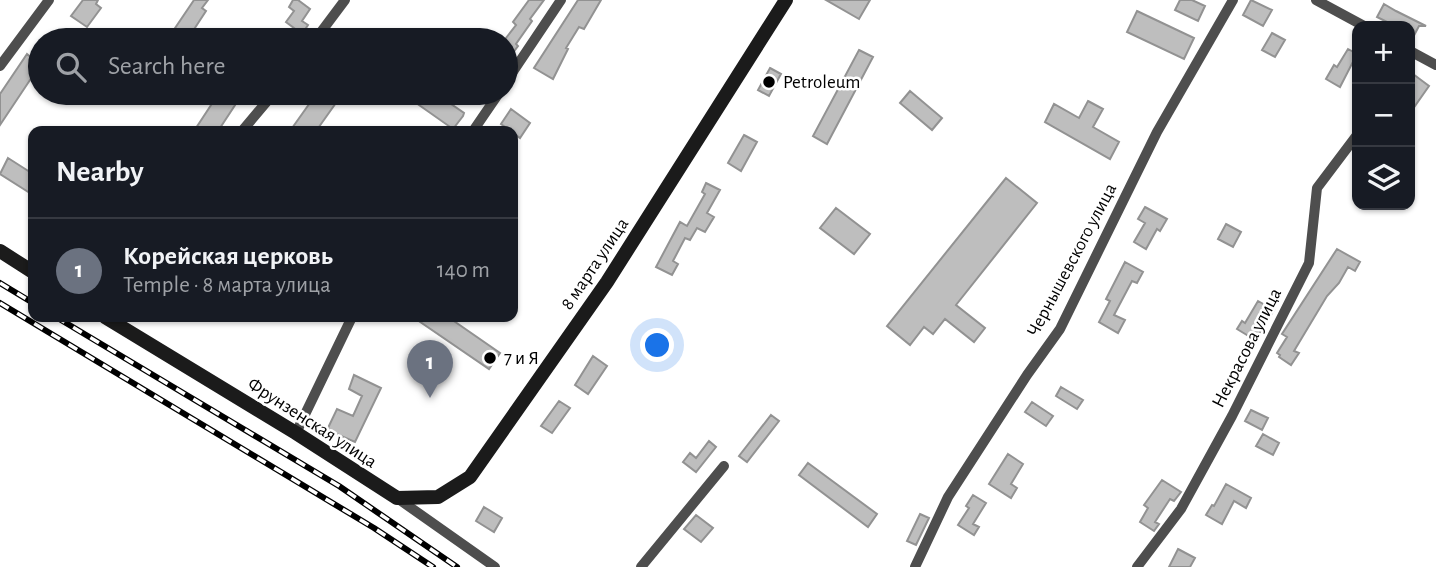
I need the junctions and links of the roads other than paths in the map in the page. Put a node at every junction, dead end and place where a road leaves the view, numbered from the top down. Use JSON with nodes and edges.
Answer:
{"nodes":[{"id":1,"x":49,"y":0,"type":"edge"},
{"id":2,"x":345,"y":0,"type":"edge"},
{"id":3,"x":561,"y":0,"type":"edge"},
{"id":4,"x":786,"y":0,"type":"edge"},
{"id":5,"x":1233,"y":0,"type":"edge"},
{"id":6,"x":1316,"y":0,"type":"edge"},
{"id":7,"x":1355,"y":21,"type":"edge"},
{"id":8,"x":28,"y":28,"type":"edge"},
{"id":9,"x":28,"y":28,"type":"edge"},
{"id":10,"x":324,"y":28,"type":"edge"},
{"id":11,"x":1415,"y":53,"type":"edge"},
{"id":12,"x":1436,"y":63,"type":"edge"},
{"id":13,"x":518,"y":64,"type":"edge"},
{"id":14,"x":0,"y":66,"type":"edge"},
{"id":15,"x":264,"y":105,"type":"edge"},
{"id":16,"x":491,"y":105,"type":"edge"},
{"id":17,"x":246,"y":126,"type":"edge"},
{"id":18,"x":476,"y":126,"type":"edge"},
{"id":19,"x":1352,"y":142,"type":"edge"},
{"id":20,"x":0,"y":251,"type":"edge"},
{"id":21,"x":28,"y":269,"type":"edge"},
{"id":22,"x":113,"y":322,"type":"edge"},
{"id":23,"x":350,"y":322,"type":"edge"},
{"id":24,"x":296,"y":433,"type":"junction"},
{"id":25,"x":724,"y":466,"type":"dead end"},
{"id":26,"x":397,"y":498,"type":"junction"},
{"id":27,"x":495,"y":567,"type":"edge"},
{"id":28,"x":640,"y":567,"type":"edge"},
{"id":29,"x":915,"y":567,"type":"edge"},
{"id":30,"x":1137,"y":567,"type":"edge"}],
"edges":[{"from":1,"to":9,"type":"street"},
{"from":2,"to":10,"type":"street"},
{"from":3,"to":13,"type":"street"},
{"from":4,"to":26,"type":"street","name":"8 марта улица"},
{"from":5,"to":29,"type":"street","name":"Чернышевского улица"},
{"from":6,"to":7,"type":"street"},
{"from":8,"to":14,"type":"street"},
{"from":11,"to":12,"type":"street"},
{"from":15,"to":17,"type":"street"},
{"from":16,"to":18,"type":"street"},
{"from":19,"to":30,"type":"street","name":"Некрасова улица"},
{"from":20,"to":21,"type":"street"},
{"from":22,"to":24,"type":"street","name":"Фрунзенская улица"},
{"from":23,"to":24,"type":"street"},
{"from":24,"to":26,"type":"street","name":"Фрунзенская улица"},
{"from":25,"to":28,"type":"street"},
{"from":26,"to":27,"type":"street","name":"Фрунзенская улица"}]}
